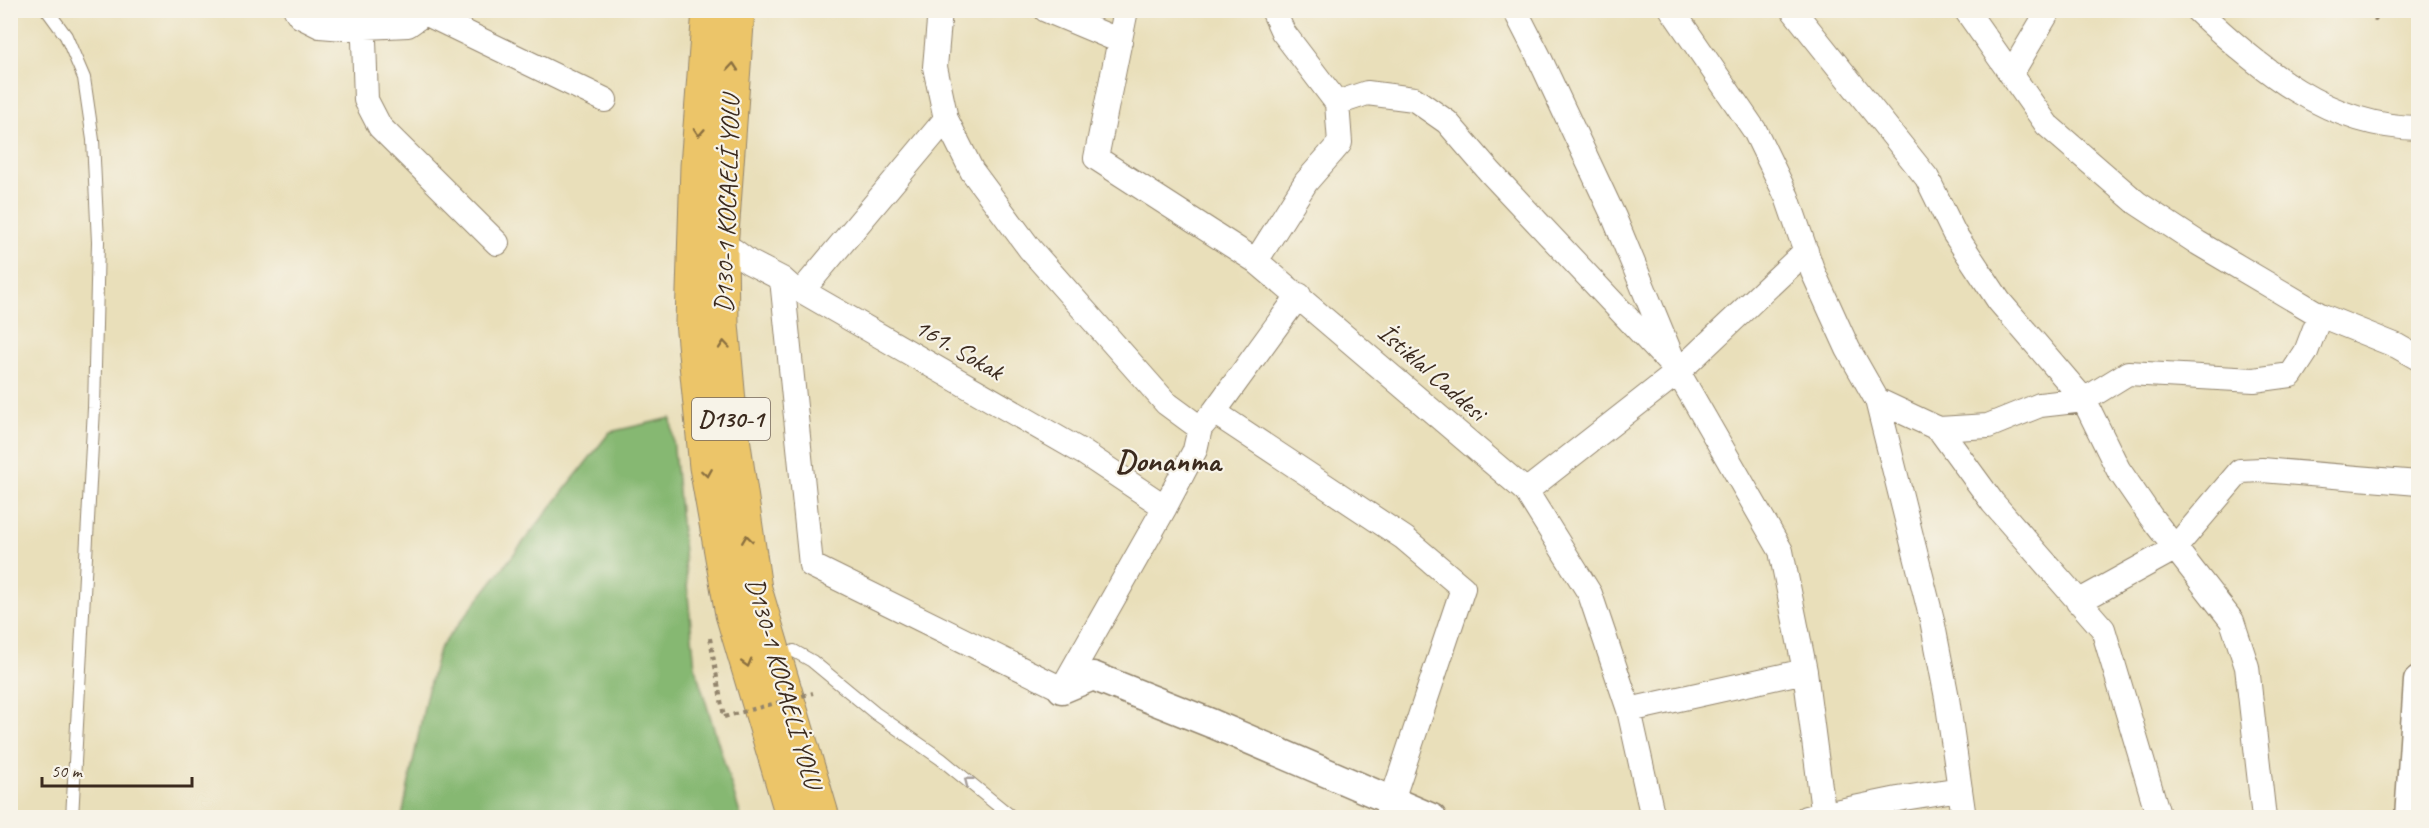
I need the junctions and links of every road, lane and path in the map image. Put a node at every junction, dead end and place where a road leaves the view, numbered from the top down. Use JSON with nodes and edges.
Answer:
{"nodes":[{"id":1,"x":47,"y":10,"type":"edge"},
{"id":2,"x":296,"y":10,"type":"edge"},
{"id":3,"x":709,"y":10,"type":"edge"},
{"id":4,"x":738,"y":10,"type":"edge"},
{"id":5,"x":940,"y":10,"type":"edge"},
{"id":6,"x":1046,"y":10,"type":"edge"},
{"id":7,"x":1126,"y":10,"type":"edge"},
{"id":8,"x":1273,"y":10,"type":"edge"},
{"id":9,"x":1515,"y":10,"type":"edge"},
{"id":10,"x":1672,"y":10,"type":"edge"},
{"id":11,"x":1793,"y":10,"type":"edge"},
{"id":12,"x":1966,"y":10,"type":"edge"},
{"id":13,"x":2049,"y":10,"type":"edge"},
{"id":14,"x":2197,"y":10,"type":"edge"},
{"id":15,"x":2380,"y":10,"type":"edge"},
{"id":16,"x":425,"y":12,"type":"edge"},
{"id":17,"x":363,"y":19,"type":"edge"},
{"id":18,"x":2375,"y":21,"type":"dead end"},
{"id":19,"x":1120,"y":40,"type":"junction"},
{"id":20,"x":2011,"y":74,"type":"junction"},
{"id":21,"x":605,"y":100,"type":"dead end"},
{"id":22,"x":1337,"y":104,"type":"junction"},
{"id":23,"x":946,"y":119,"type":"junction"},
{"id":24,"x":2418,"y":128,"type":"edge"},
{"id":25,"x":497,"y":243,"type":"dead end"},
{"id":26,"x":721,"y":248,"type":"junction"},
{"id":27,"x":1806,"y":251,"type":"junction"},
{"id":28,"x":1256,"y":261,"type":"junction"},
{"id":29,"x":792,"y":285,"type":"junction"},
{"id":30,"x":1299,"y":295,"type":"junction"},
{"id":31,"x":2320,"y":315,"type":"junction"},
{"id":32,"x":2418,"y":358,"type":"edge"},
{"id":33,"x":1678,"y":372,"type":"junction"},
{"id":34,"x":1877,"y":400,"type":"junction"},
{"id":35,"x":2084,"y":400,"type":"junction"},
{"id":36,"x":1207,"y":420,"type":"junction"},
{"id":37,"x":1939,"y":429,"type":"junction"},
{"id":38,"x":2418,"y":483,"type":"edge"},
{"id":39,"x":1526,"y":491,"type":"junction"},
{"id":40,"x":1165,"y":507,"type":"junction"},
{"id":41,"x":2174,"y":549,"type":"junction"},
{"id":42,"x":2078,"y":602,"type":"junction"},
{"id":43,"x":795,"y":651,"type":"dead end"},
{"id":44,"x":1805,"y":671,"type":"junction"},
{"id":45,"x":715,"y":675,"type":"dead end"},
{"id":46,"x":2418,"y":681,"type":"edge"},
{"id":47,"x":1062,"y":689,"type":"junction"},
{"id":48,"x":813,"y":693,"type":"dead end"},
{"id":49,"x":1629,"y":710,"type":"junction"},
{"id":50,"x":1960,"y":789,"type":"junction"},
{"id":51,"x":1386,"y":812,"type":"edge"},
{"id":52,"x":1818,"y":816,"type":"edge"},
{"id":53,"x":72,"y":818,"type":"edge"},
{"id":54,"x":793,"y":818,"type":"edge"},
{"id":55,"x":823,"y":818,"type":"edge"},
{"id":56,"x":1013,"y":818,"type":"edge"},
{"id":57,"x":1432,"y":818,"type":"edge"},
{"id":58,"x":1653,"y":818,"type":"edge"},
{"id":59,"x":1964,"y":818,"type":"edge"},
{"id":60,"x":2159,"y":818,"type":"edge"},
{"id":61,"x":2264,"y":818,"type":"edge"},
{"id":62,"x":2409,"y":818,"type":"edge"}],
"edges":[{"from":1,"to":53,"type":"lane"},
{"from":2,"to":17,"type":"street"},
{"from":3,"to":54,"type":"highway","number":"D130-1","one_way":true},
{"from":26,"to":4,"type":"highway","name":"D130-1 KOCAELİ YOLU","number":"D130-1","one_way":true},
{"from":5,"to":23,"type":"street"},
{"from":6,"to":19,"type":"street"},
{"from":7,"to":19,"type":"street"},
{"from":8,"to":22,"type":"street"},
{"from":9,"to":33,"type":"street"},
{"from":10,"to":27,"type":"street"},
{"from":11,"to":35,"type":"street"},
{"from":12,"to":20,"type":"street"},
{"from":13,"to":20,"type":"street"},
{"from":14,"to":24,"type":"street"},
{"from":15,"to":18,"type":"path"},
{"from":16,"to":17,"type":"street"},
{"from":16,"to":21,"type":"street"},
{"from":17,"to":25,"type":"street"},
{"from":19,"to":28,"type":"street","name":"İstiklal Caddesi"},
{"from":20,"to":31,"type":"street"},
{"from":22,"to":28,"type":"street"},
{"from":22,"to":33,"type":"street"},
{"from":23,"to":29,"type":"street"},
{"from":23,"to":36,"type":"street"},
{"from":26,"to":29,"type":"street","name":"161. Sokak"},
{"from":55,"to":26,"type":"highway","name":"D130-1 KOCAELİ YOLU","number":"D130-1","one_way":true},
{"from":27,"to":33,"type":"street"},
{"from":27,"to":34,"type":"street"},
{"from":28,"to":30,"type":"street","name":"İstiklal Caddesi"},
{"from":29,"to":40,"type":"street","name":"161. Sokak"},
{"from":29,"to":47,"type":"street"},
{"from":30,"to":36,"type":"street"},
{"from":30,"to":39,"type":"street","name":"İstiklal Caddesi"},
{"from":31,"to":32,"type":"street"},
{"from":31,"to":35,"type":"street"},
{"from":33,"to":39,"type":"street"},
{"from":33,"to":44,"type":"street"},
{"from":34,"to":37,"type":"street"},
{"from":34,"to":50,"type":"street"},
{"from":35,"to":37,"type":"street"},
{"from":35,"to":41,"type":"street"},
{"from":36,"to":40,"type":"street"},
{"from":36,"to":51,"type":"street"},
{"from":37,"to":42,"type":"street"},
{"from":38,"to":41,"type":"street"},
{"from":39,"to":49,"type":"street","name":"İstiklal Caddesi"},
{"from":40,"to":47,"type":"street"},
{"from":41,"to":42,"type":"street"},
{"from":41,"to":61,"type":"street"},
{"from":42,"to":60,"type":"street"},
{"from":56,"to":43,"type":"lane","one_way":true},
{"from":44,"to":49,"type":"street"},
{"from":44,"to":52,"type":"street"},
{"from":45,"to":48,"type":"path","bridge":true},
{"from":46,"to":62,"type":"street"},
{"from":47,"to":51,"type":"street"},
{"from":49,"to":58,"type":"street","name":"İstiklal Caddesi"},
{"from":50,"to":52,"type":"street"},
{"from":50,"to":59,"type":"street"},
{"from":51,"to":57,"type":"street"}]}
